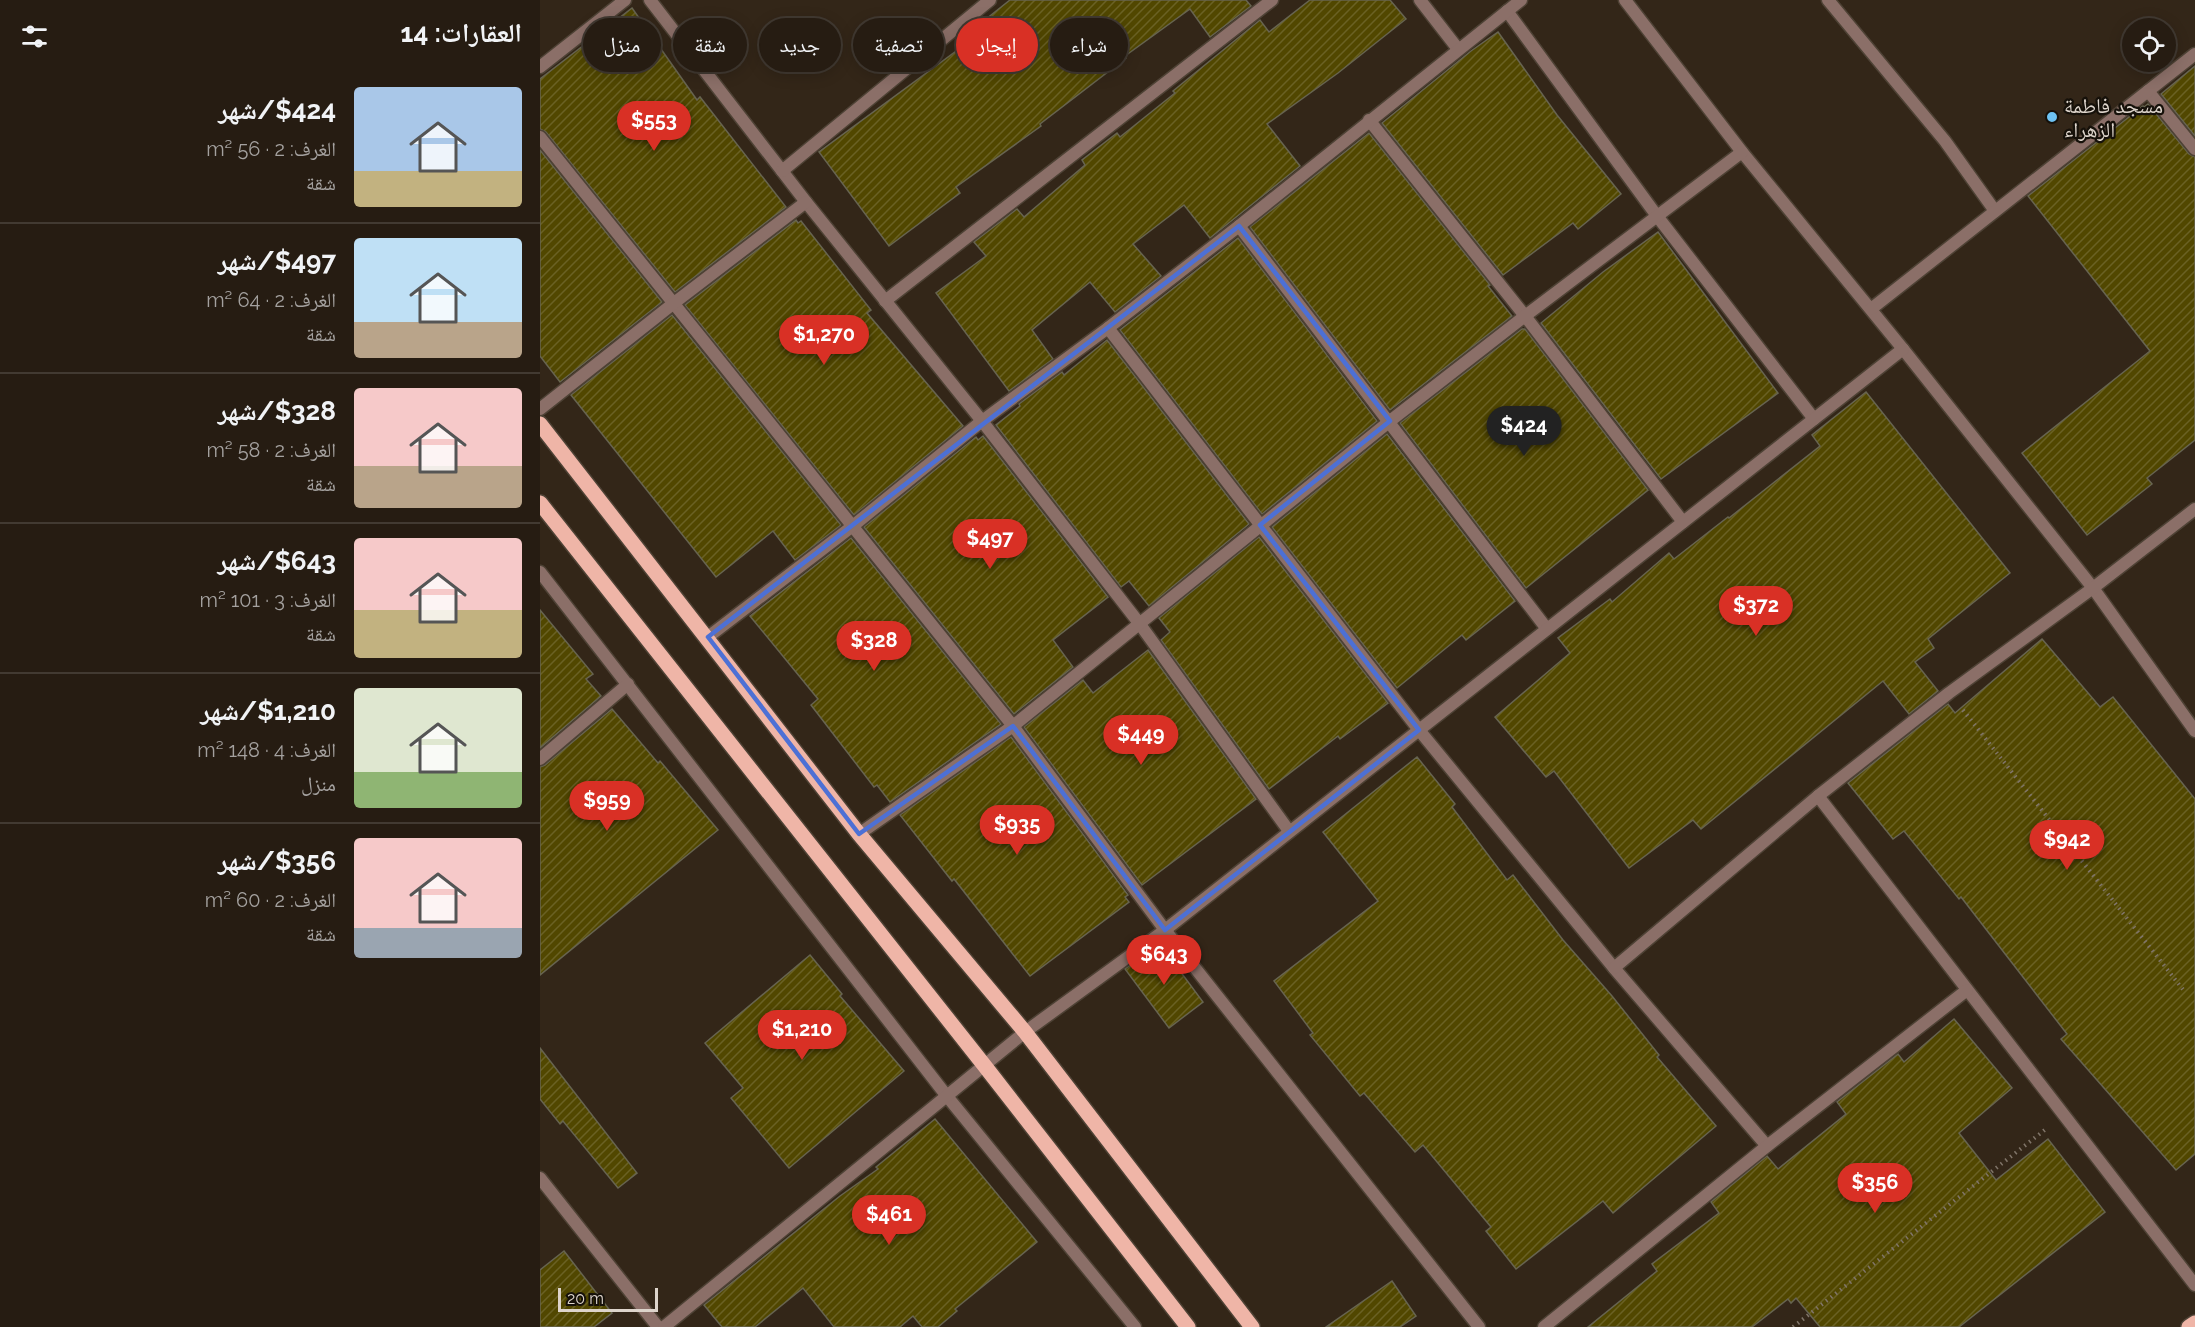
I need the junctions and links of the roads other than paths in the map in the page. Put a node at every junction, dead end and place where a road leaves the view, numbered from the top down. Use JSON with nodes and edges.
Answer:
{"nodes":[{"id":1,"x":625,"y":0,"type":"edge"},
{"id":2,"x":650,"y":0,"type":"edge"},
{"id":3,"x":990,"y":0,"type":"edge"},
{"id":4,"x":1272,"y":0,"type":"edge"},
{"id":5,"x":1420,"y":0,"type":"edge"},
{"id":6,"x":1521,"y":0,"type":"edge"},
{"id":7,"x":1624,"y":0,"type":"edge"},
{"id":8,"x":1828,"y":0,"type":"edge"},
{"id":9,"x":1507,"y":11,"type":"junction"},
{"id":10,"x":1458,"y":49,"type":"junction"},
{"id":11,"x":2195,"y":54,"type":"edge"},
{"id":12,"x":540,"y":67,"type":"edge"},
{"id":13,"x":2148,"y":91,"type":"junction"},
{"id":14,"x":1369,"y":120,"type":"junction"},
{"id":15,"x":540,"y":137,"type":"edge"},
{"id":16,"x":2195,"y":149,"type":"edge"},
{"id":17,"x":1742,"y":152,"type":"junction"},
{"id":18,"x":782,"y":171,"type":"junction"},
{"id":19,"x":806,"y":202,"type":"junction"},
{"id":20,"x":1995,"y":211,"type":"junction"},
{"id":21,"x":1657,"y":216,"type":"junction"},
{"id":22,"x":1239,"y":226,"type":"junction"},
{"id":23,"x":885,"y":301,"type":"junction"},
{"id":24,"x":674,"y":303,"type":"junction"},
{"id":25,"x":1871,"y":309,"type":"junction"},
{"id":26,"x":1525,"y":316,"type":"junction"},
{"id":27,"x":1108,"y":328,"type":"junction"},
{"id":28,"x":1904,"y":349,"type":"junction"},
{"id":29,"x":540,"y":409,"type":"edge"},
{"id":30,"x":1814,"y":419,"type":"junction"},
{"id":31,"x":1390,"y":421,"type":"junction"},
{"id":32,"x":982,"y":422,"type":"junction"},
{"id":33,"x":540,"y":424,"type":"edge"},
{"id":34,"x":540,"y":502,"type":"edge"},
{"id":35,"x":2195,"y":509,"type":"edge"},
{"id":36,"x":1683,"y":522,"type":"junction"},
{"id":37,"x":854,"y":525,"type":"junction"},
{"id":38,"x":1260,"y":525,"type":"junction"},
{"id":39,"x":540,"y":572,"type":"edge"},
{"id":40,"x":2093,"y":588,"type":"junction"},
{"id":41,"x":1139,"y":623,"type":"junction"},
{"id":42,"x":1547,"y":629,"type":"junction"},
{"id":43,"x":708,"y":638,"type":"junction"},
{"id":44,"x":628,"y":684,"type":"junction"},
{"id":45,"x":1013,"y":726,"type":"junction"},
{"id":46,"x":1419,"y":730,"type":"junction"},
{"id":47,"x":2195,"y":731,"type":"edge"},
{"id":48,"x":540,"y":759,"type":"edge"},
{"id":49,"x":1818,"y":796,"type":"junction"},
{"id":50,"x":1289,"y":831,"type":"junction"},
{"id":51,"x":859,"y":834,"type":"junction"},
{"id":52,"x":1165,"y":930,"type":"junction"},
{"id":53,"x":1614,"y":968,"type":"junction"},
{"id":54,"x":1967,"y":990,"type":"junction"},
{"id":55,"x":1024,"y":1032,"type":"junction"},
{"id":56,"x":984,"y":1065,"type":"junction"},
{"id":57,"x":946,"y":1095,"type":"junction"},
{"id":58,"x":1767,"y":1146,"type":"junction"},
{"id":59,"x":540,"y":1178,"type":"edge"},
{"id":60,"x":2195,"y":1285,"type":"edge"},
{"id":61,"x":2195,"y":1323,"type":"edge"},
{"id":62,"x":658,"y":1327,"type":"edge"},
{"id":63,"x":664,"y":1327,"type":"edge"},
{"id":64,"x":1135,"y":1327,"type":"edge"},
{"id":65,"x":1188,"y":1327,"type":"edge"},
{"id":66,"x":1252,"y":1327,"type":"edge"},
{"id":67,"x":1479,"y":1327,"type":"edge"},
{"id":68,"x":1544,"y":1327,"type":"edge"},
{"id":69,"x":2189,"y":1327,"type":"edge"}],
"edges":[{"from":1,"to":12,"type":"street"},
{"from":2,"to":18,"type":"street"},
{"from":3,"to":18,"type":"street"},
{"from":4,"to":23,"type":"street"},
{"from":5,"to":10,"type":"street"},
{"from":6,"to":9,"type":"street"},
{"from":7,"to":17,"type":"street"},
{"from":8,"to":20,"type":"street"},
{"from":9,"to":10,"type":"street"},
{"from":9,"to":21,"type":"street"},
{"from":10,"to":14,"type":"street"},
{"from":11,"to":13,"type":"street"},
{"from":13,"to":16,"type":"street"},
{"from":13,"to":20,"type":"street"},
{"from":14,"to":22,"type":"street"},
{"from":14,"to":26,"type":"street"},
{"from":15,"to":24,"type":"street"},
{"from":17,"to":21,"type":"street"},
{"from":17,"to":25,"type":"street"},
{"from":18,"to":19,"type":"street"},
{"from":19,"to":23,"type":"street"},
{"from":19,"to":24,"type":"street"},
{"from":20,"to":25,"type":"street"},
{"from":21,"to":26,"type":"street"},
{"from":21,"to":30,"type":"street"},
{"from":22,"to":27,"type":"street"},
{"from":22,"to":31,"type":"street"},
{"from":23,"to":32,"type":"street"},
{"from":24,"to":29,"type":"street"},
{"from":24,"to":37,"type":"street"},
{"from":25,"to":28,"type":"street"},
{"from":26,"to":31,"type":"street"},
{"from":26,"to":36,"type":"street"},
{"from":27,"to":32,"type":"street"},
{"from":27,"to":38,"type":"street"},
{"from":28,"to":30,"type":"street"},
{"from":28,"to":40,"type":"street"},
{"from":30,"to":36,"type":"street"},
{"from":31,"to":38,"type":"street"},
{"from":31,"to":42,"type":"street"},
{"from":32,"to":37,"type":"street"},
{"from":32,"to":41,"type":"street"},
{"from":33,"to":43,"type":"main road"},
{"from":34,"to":56,"type":"main road"},
{"from":35,"to":40,"type":"street"},
{"from":36,"to":42,"type":"street"},
{"from":37,"to":43,"type":"street"},
{"from":37,"to":45,"type":"street"},
{"from":38,"to":41,"type":"street"},
{"from":38,"to":46,"type":"street"},
{"from":39,"to":44,"type":"street"},
{"from":40,"to":47,"type":"street"},
{"from":40,"to":49,"type":"street"},
{"from":41,"to":45,"type":"street"},
{"from":41,"to":50,"type":"street"},
{"from":42,"to":46,"type":"street"},
{"from":43,"to":51,"type":"main road"},
{"from":44,"to":48,"type":"street"},
{"from":44,"to":57,"type":"street"},
{"from":45,"to":51,"type":"street"},
{"from":45,"to":52,"type":"street"},
{"from":46,"to":50,"type":"street"},
{"from":46,"to":53,"type":"street"},
{"from":49,"to":53,"type":"street"},
{"from":49,"to":54,"type":"street"},
{"from":50,"to":52,"type":"street"},
{"from":51,"to":55,"type":"main road"},
{"from":52,"to":55,"type":"street"},
{"from":52,"to":67,"type":"street"},
{"from":53,"to":58,"type":"street"},
{"from":54,"to":58,"type":"street"},
{"from":54,"to":60,"type":"street"},
{"from":55,"to":56,"type":"street"},
{"from":55,"to":66,"type":"main road"},
{"from":56,"to":57,"type":"street"},
{"from":56,"to":65,"type":"main road"},
{"from":57,"to":63,"type":"street"},
{"from":57,"to":64,"type":"street"},
{"from":58,"to":68,"type":"street"},
{"from":59,"to":62,"type":"street"},
{"from":61,"to":69,"type":"main road"}]}
